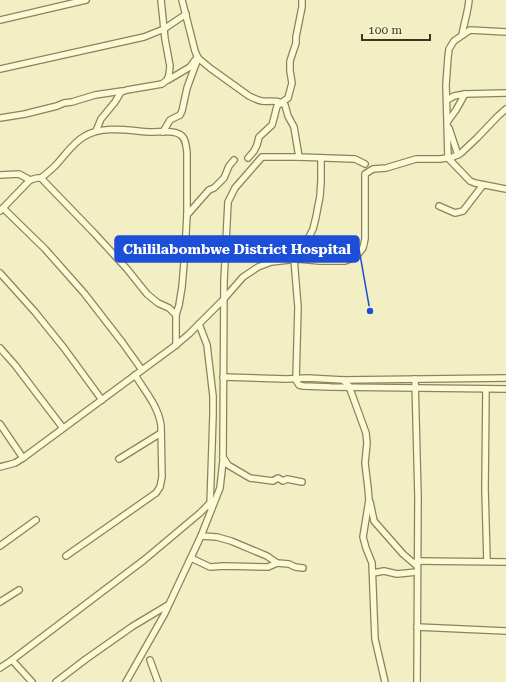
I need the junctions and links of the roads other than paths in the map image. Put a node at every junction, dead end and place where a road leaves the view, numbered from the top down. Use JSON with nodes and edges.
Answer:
{"nodes":[{"id":1,"x":86,"y":0,"type":"edge"},
{"id":2,"x":161,"y":0,"type":"edge"},
{"id":3,"x":182,"y":0,"type":"edge"},
{"id":4,"x":302,"y":0,"type":"edge"},
{"id":5,"x":469,"y":0,"type":"edge"},
{"id":6,"x":58,"y":3,"type":"edge"},
{"id":7,"x":186,"y":14,"type":"junction"},
{"id":8,"x":0,"y":20,"type":"edge"},
{"id":9,"x":164,"y":29,"type":"junction"},
{"id":10,"x":506,"y":32,"type":"edge"},
{"id":11,"x":462,"y":35,"type":"junction"},
{"id":12,"x":198,"y":58,"type":"junction"},
{"id":13,"x":0,"y":69,"type":"edge"},
{"id":14,"x":167,"y":80,"type":"junction"},
{"id":15,"x":123,"y":91,"type":"junction"},
{"id":16,"x":506,"y":93,"type":"edge"},
{"id":17,"x":465,"y":94,"type":"junction"},
{"id":18,"x":447,"y":100,"type":"junction"},
{"id":19,"x":282,"y":103,"type":"junction"},
{"id":20,"x":506,"y":109,"type":"edge"},
{"id":21,"x":0,"y":118,"type":"edge"},
{"id":22,"x":448,"y":122,"type":"junction"},
{"id":23,"x":96,"y":131,"type":"junction"},
{"id":24,"x":163,"y":132,"type":"junction"},
{"id":25,"x":458,"y":155,"type":"junction"},
{"id":26,"x":299,"y":157,"type":"junction"},
{"id":27,"x":248,"y":158,"type":"dead end"},
{"id":28,"x":321,"y":158,"type":"junction"},
{"id":29,"x":448,"y":158,"type":"junction"},
{"id":30,"x":234,"y":160,"type":"dead end"},
{"id":31,"x":365,"y":164,"type":"dead end"},
{"id":32,"x":0,"y":175,"type":"edge"},
{"id":33,"x":41,"y":178,"type":"junction"},
{"id":34,"x":30,"y":180,"type":"junction"},
{"id":35,"x":483,"y":185,"type":"junction"},
{"id":36,"x":506,"y":189,"type":"edge"},
{"id":37,"x":439,"y":206,"type":"dead end"},
{"id":38,"x":2,"y":209,"type":"edge"},
{"id":39,"x":187,"y":215,"type":"junction"},
{"id":40,"x":296,"y":259,"type":"junction"},
{"id":41,"x":0,"y":274,"type":"edge"},
{"id":42,"x":224,"y":299,"type":"junction"},
{"id":43,"x":176,"y":315,"type":"junction"},
{"id":44,"x":199,"y":324,"type":"junction"},
{"id":45,"x":176,"y":346,"type":"junction"},
{"id":46,"x":0,"y":348,"type":"edge"},
{"id":47,"x":142,"y":370,"type":"junction"},
{"id":48,"x":135,"y":375,"type":"junction"},
{"id":49,"x":223,"y":377,"type":"junction"},
{"id":50,"x":296,"y":378,"type":"junction"},
{"id":51,"x":506,"y":378,"type":"edge"},
{"id":52,"x":415,"y":379,"type":"junction"},
{"id":53,"x":343,"y":380,"type":"junction"},
{"id":54,"x":350,"y":388,"type":"junction"},
{"id":55,"x":415,"y":388,"type":"junction"},
{"id":56,"x":486,"y":389,"type":"junction"},
{"id":57,"x":506,"y":389,"type":"edge"},
{"id":58,"x":102,"y":400,"type":"junction"},
{"id":59,"x":0,"y":424,"type":"edge"},
{"id":60,"x":63,"y":428,"type":"junction"},
{"id":61,"x":162,"y":434,"type":"junction"},
{"id":62,"x":223,"y":456,"type":"junction"},
{"id":63,"x":23,"y":458,"type":"junction"},
{"id":64,"x":119,"y":459,"type":"dead end"},
{"id":65,"x":0,"y":467,"type":"edge"},
{"id":66,"x":302,"y":482,"type":"dead end"},
{"id":67,"x":369,"y":493,"type":"junction"},
{"id":68,"x":210,"y":503,"type":"junction"},
{"id":69,"x":209,"y":515,"type":"junction"},
{"id":70,"x":36,"y":520,"type":"dead end"},
{"id":71,"x":201,"y":536,"type":"junction"},
{"id":72,"x":0,"y":546,"type":"edge"},
{"id":73,"x":66,"y":556,"type":"dead end"},
{"id":74,"x":191,"y":558,"type":"junction"},
{"id":75,"x":488,"y":562,"type":"junction"},
{"id":76,"x":506,"y":562,"type":"edge"},
{"id":77,"x":276,"y":564,"type":"junction"},
{"id":78,"x":417,"y":566,"type":"junction"},
{"id":79,"x":303,"y":568,"type":"dead end"},
{"id":80,"x":373,"y":573,"type":"junction"},
{"id":81,"x":19,"y":590,"type":"dead end"},
{"id":82,"x":0,"y":602,"type":"edge"},
{"id":83,"x":168,"y":605,"type":"junction"},
{"id":84,"x":417,"y":627,"type":"junction"},
{"id":85,"x":506,"y":631,"type":"edge"},
{"id":86,"x":12,"y":660,"type":"junction"},
{"id":87,"x":150,"y":660,"type":"dead end"},
{"id":88,"x":0,"y":668,"type":"edge"},
{"id":89,"x":32,"y":682,"type":"edge"},
{"id":90,"x":56,"y":682,"type":"edge"},
{"id":91,"x":126,"y":682,"type":"edge"},
{"id":92,"x":158,"y":682,"type":"edge"},
{"id":93,"x":385,"y":682,"type":"edge"},
{"id":94,"x":417,"y":682,"type":"edge"}],
"edges":[{"from":1,"to":6,"type":"street"},
{"from":2,"to":9,"type":"street"},
{"from":3,"to":7,"type":"street"},
{"from":4,"to":19,"type":"street"},
{"from":5,"to":11,"type":"street"},
{"from":6,"to":8,"type":"street"},
{"from":7,"to":9,"type":"street"},
{"from":7,"to":12,"type":"street"},
{"from":9,"to":13,"type":"street"},
{"from":9,"to":14,"type":"street"},
{"from":10,"to":11,"type":"street"},
{"from":11,"to":18,"type":"street"},
{"from":12,"to":14,"type":"street"},
{"from":12,"to":19,"type":"street"},
{"from":12,"to":24,"type":"street"},
{"from":14,"to":15,"type":"street"},
{"from":15,"to":21,"type":"street"},
{"from":15,"to":23,"type":"street"},
{"from":16,"to":17,"type":"street"},
{"from":17,"to":18,"type":"street"},
{"from":17,"to":22,"type":"street"},
{"from":18,"to":22,"type":"street"},
{"from":19,"to":26,"type":"street"},
{"from":19,"to":27,"type":"street"},
{"from":20,"to":25,"type":"street"},
{"from":22,"to":25,"type":"street"},
{"from":22,"to":29,"type":"street"},
{"from":23,"to":24,"type":"street"},
{"from":23,"to":33,"type":"street"},
{"from":24,"to":39,"type":"street"},
{"from":25,"to":29,"type":"street"},
{"from":26,"to":28,"type":"street"},
{"from":26,"to":42,"type":"street"},
{"from":28,"to":31,"type":"street"},
{"from":28,"to":40,"type":"street"},
{"from":29,"to":35,"type":"street"},
{"from":29,"to":40,"type":"street"},
{"from":30,"to":39,"type":"street"},
{"from":32,"to":34,"type":"street"},
{"from":33,"to":34,"type":"street"},
{"from":33,"to":43,"type":"street"},
{"from":34,"to":38,"type":"street"},
{"from":35,"to":36,"type":"street"},
{"from":35,"to":37,"type":"street"},
{"from":38,"to":47,"type":"street"},
{"from":39,"to":43,"type":"street"},
{"from":40,"to":42,"type":"street"},
{"from":40,"to":50,"type":"street"},
{"from":41,"to":58,"type":"street"},
{"from":42,"to":44,"type":"street"},
{"from":42,"to":49,"type":"street"},
{"from":43,"to":45,"type":"street"},
{"from":44,"to":45,"type":"street"},
{"from":44,"to":68,"type":"street"},
{"from":45,"to":47,"type":"street"},
{"from":46,"to":60,"type":"street"},
{"from":47,"to":48,"type":"street"},
{"from":48,"to":58,"type":"street"},
{"from":48,"to":61,"type":"street"},
{"from":49,"to":50,"type":"street"},
{"from":49,"to":62,"type":"street"},
{"from":50,"to":53,"type":"street"},
{"from":50,"to":54,"type":"street"},
{"from":51,"to":52,"type":"street"},
{"from":52,"to":53,"type":"street"},
{"from":52,"to":55,"type":"street"},
{"from":53,"to":54,"type":"street"},
{"from":54,"to":55,"type":"street"},
{"from":54,"to":67,"type":"street"},
{"from":55,"to":56,"type":"street"},
{"from":55,"to":78,"type":"street"},
{"from":56,"to":57,"type":"street"},
{"from":56,"to":75,"type":"street"},
{"from":58,"to":60,"type":"street"},
{"from":59,"to":63,"type":"street"},
{"from":60,"to":63,"type":"street"},
{"from":61,"to":64,"type":"street"},
{"from":61,"to":73,"type":"street"},
{"from":62,"to":66,"type":"street"},
{"from":62,"to":69,"type":"street"},
{"from":63,"to":65,"type":"street"},
{"from":67,"to":78,"type":"street"},
{"from":67,"to":80,"type":"street"},
{"from":68,"to":69,"type":"street"},
{"from":68,"to":86,"type":"street"},
{"from":69,"to":71,"type":"street"},
{"from":70,"to":72,"type":"street"},
{"from":71,"to":74,"type":"street"},
{"from":71,"to":77,"type":"street"},
{"from":74,"to":77,"type":"street"},
{"from":74,"to":83,"type":"street"},
{"from":75,"to":76,"type":"street"},
{"from":75,"to":78,"type":"street"},
{"from":77,"to":79,"type":"street"},
{"from":78,"to":80,"type":"street"},
{"from":78,"to":84,"type":"street"},
{"from":80,"to":93,"type":"street"},
{"from":81,"to":82,"type":"street"},
{"from":83,"to":90,"type":"street"},
{"from":83,"to":91,"type":"street"},
{"from":84,"to":85,"type":"street"},
{"from":84,"to":94,"type":"street"},
{"from":86,"to":88,"type":"street"},
{"from":86,"to":89,"type":"street"},
{"from":87,"to":92,"type":"street"}]}
